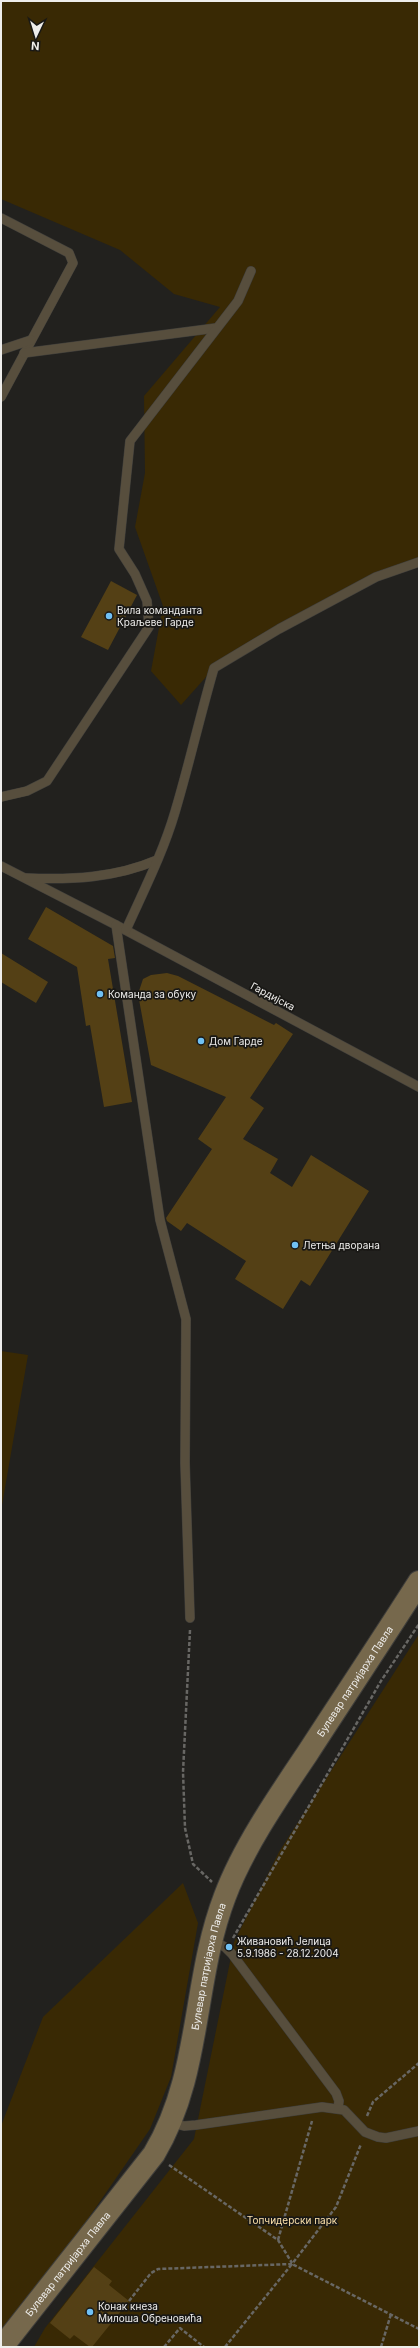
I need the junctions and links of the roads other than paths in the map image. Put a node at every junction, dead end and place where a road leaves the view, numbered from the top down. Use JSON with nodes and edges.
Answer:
{"nodes":[{"id":1,"x":1,"y":218,"type":"edge"},
{"id":2,"x":250,"y":271,"type":"dead end"},
{"id":3,"x":216,"y":328,"type":"junction"},
{"id":4,"x":31,"y":340,"type":"junction"},
{"id":5,"x":1,"y":350,"type":"edge"},
{"id":6,"x":24,"y":353,"type":"junction"},
{"id":7,"x":1,"y":397,"type":"edge"},
{"id":8,"x":419,"y":562,"type":"edge"},
{"id":9,"x":1,"y":797,"type":"edge"},
{"id":10,"x":157,"y":860,"type":"junction"},
{"id":11,"x":1,"y":866,"type":"edge"},
{"id":12,"x":23,"y":878,"type":"junction"},
{"id":13,"x":116,"y":925,"type":"junction"},
{"id":14,"x":126,"y":930,"type":"junction"},
{"id":15,"x":419,"y":1087,"type":"edge"},
{"id":16,"x":419,"y":1582,"type":"edge"},
{"id":17,"x":190,"y":1618,"type":"road end"},
{"id":18,"x":219,"y":1944,"type":"junction"},
{"id":19,"x":338,"y":2108,"type":"junction"},
{"id":20,"x":172,"y":2123,"type":"junction"},
{"id":21,"x":419,"y":2131,"type":"edge"},
{"id":22,"x":2,"y":2347,"type":"edge"}],
"edges":[{"from":1,"to":4,"type":"lane"},
{"from":2,"to":3,"type":"lane"},
{"from":3,"to":6,"type":"lane"},
{"from":3,"to":9,"type":"lane"},
{"from":4,"to":5,"type":"lane"},
{"from":4,"to":6,"type":"lane"},
{"from":6,"to":7,"type":"lane"},
{"from":8,"to":10,"type":"lane"},
{"from":10,"to":12,"type":"lane"},
{"from":10,"to":14,"type":"lane"},
{"from":11,"to":12,"type":"lane","name":"Гардијска"},
{"from":12,"to":13,"type":"lane","name":"Гардијска"},
{"from":13,"to":14,"type":"lane","name":"Гардијска"},
{"from":13,"to":17,"type":"lane"},
{"from":14,"to":15,"type":"lane","name":"Гардијска"},
{"from":16,"to":18,"type":"main road","name":"Булевар патријарха Павла"},
{"from":18,"to":19,"type":"lane"},
{"from":18,"to":20,"type":"main road","name":"Булевар патријарха Павла"},
{"from":19,"to":20,"type":"lane"},
{"from":19,"to":21,"type":"lane"},
{"from":20,"to":22,"type":"main road","name":"Булевар патријарха Павла"}]}
